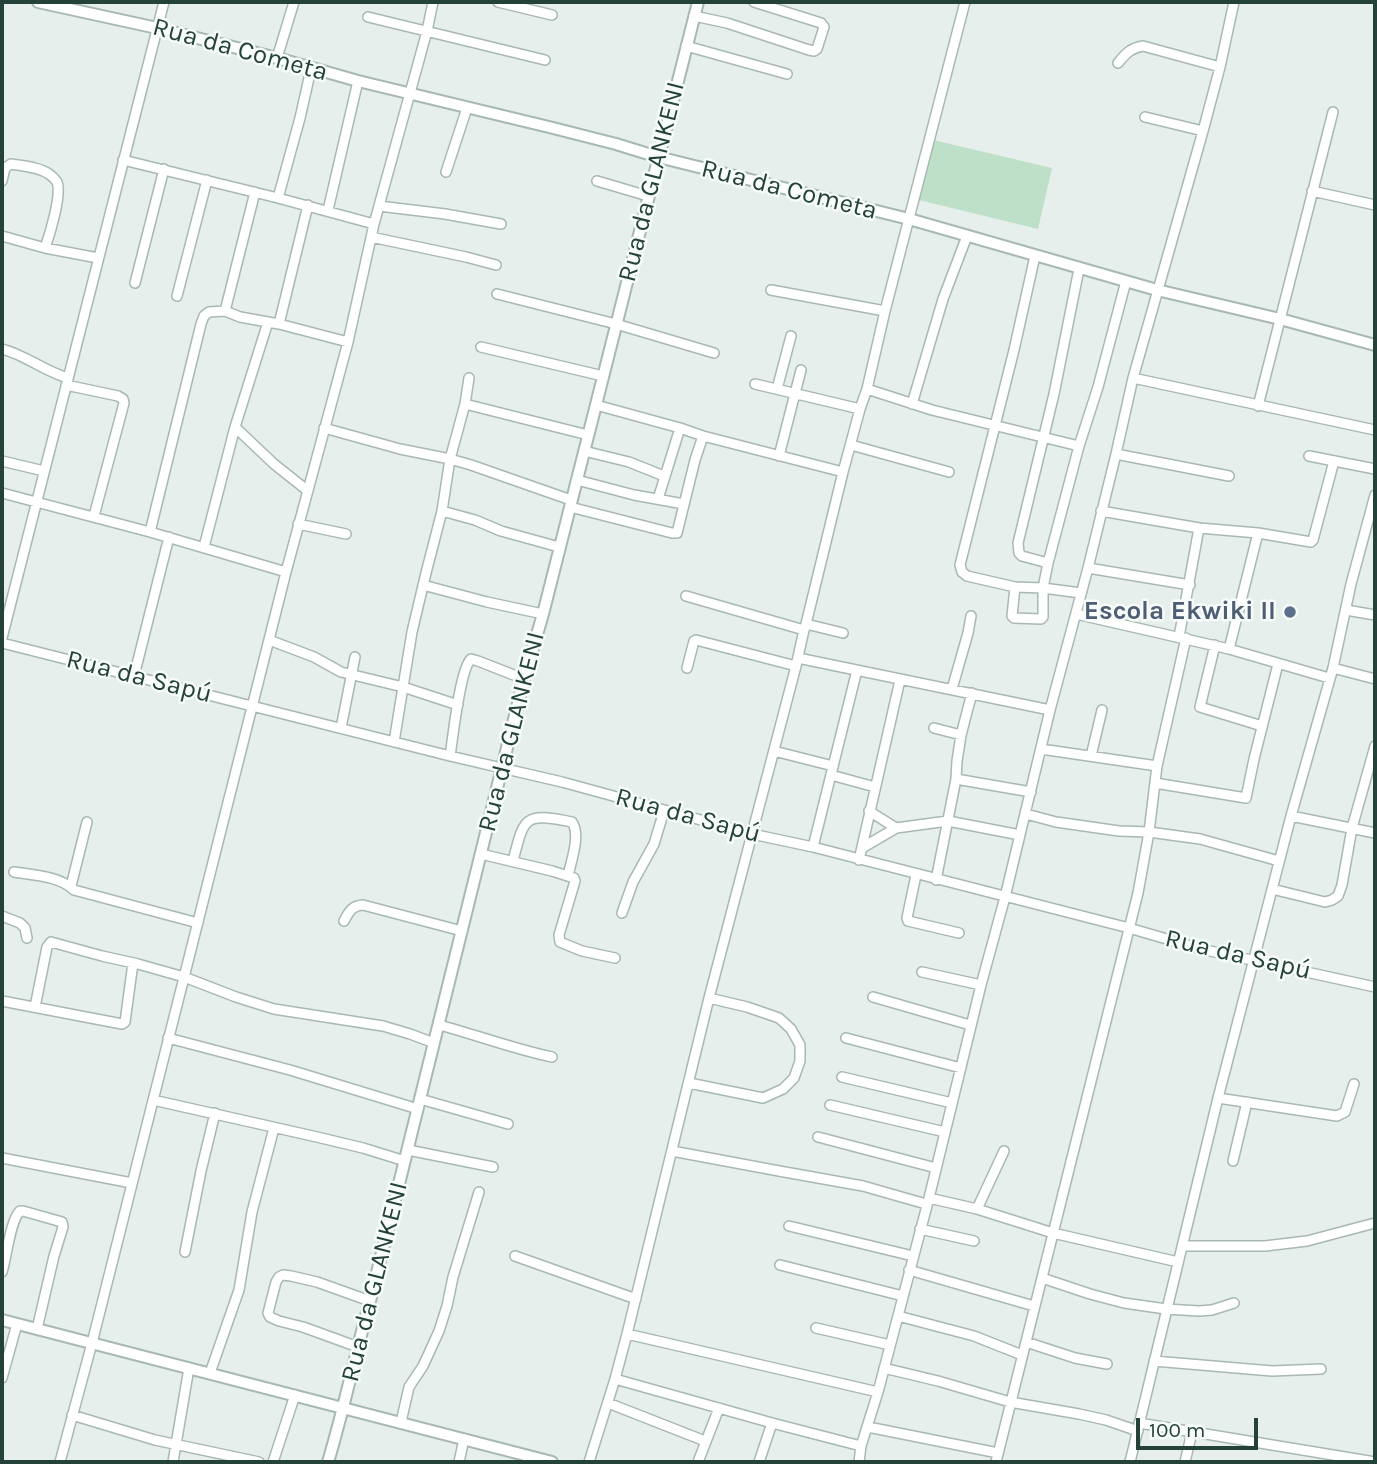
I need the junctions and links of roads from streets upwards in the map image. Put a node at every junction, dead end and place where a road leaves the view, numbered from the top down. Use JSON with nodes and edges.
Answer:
{"nodes":[{"id":1,"x":38,"y":2,"type":"edge"},
{"id":2,"x":164,"y":2,"type":"edge"},
{"id":3,"x":294,"y":2,"type":"edge"},
{"id":4,"x":433,"y":2,"type":"edge"},
{"id":5,"x":498,"y":2,"type":"edge"},
{"id":6,"x":698,"y":2,"type":"edge"},
{"id":7,"x":754,"y":2,"type":"edge"},
{"id":8,"x":965,"y":2,"type":"edge"},
{"id":9,"x":1234,"y":2,"type":"edge"},
{"id":10,"x":552,"y":15,"type":"dead end"},
{"id":11,"x":694,"y":16,"type":"junction"},
{"id":12,"x":368,"y":17,"type":"dead end"},
{"id":13,"x":157,"y":28,"type":"junction"},
{"id":14,"x":427,"y":31,"type":"junction"},
{"id":15,"x":686,"y":46,"type":"junction"},
{"id":16,"x":277,"y":58,"type":"junction"},
{"id":17,"x":545,"y":60,"type":"dead end"},
{"id":18,"x":1118,"y":63,"type":"dead end"},
{"id":19,"x":1220,"y":66,"type":"junction"},
{"id":20,"x":312,"y":69,"type":"junction"},
{"id":21,"x":787,"y":74,"type":"dead end"},
{"id":22,"x":358,"y":81,"type":"junction"},
{"id":23,"x":410,"y":94,"type":"junction"},
{"id":24,"x":467,"y":108,"type":"junction"},
{"id":25,"x":1333,"y":112,"type":"dead end"},
{"id":26,"x":1145,"y":117,"type":"dead end"},
{"id":27,"x":1203,"y":131,"type":"junction"},
{"id":28,"x":658,"y":157,"type":"junction"},
{"id":29,"x":123,"y":160,"type":"junction"},
{"id":30,"x":164,"y":169,"type":"junction"},
{"id":31,"x":446,"y":172,"type":"dead end"},
{"id":32,"x":207,"y":180,"type":"junction"},
{"id":33,"x":2,"y":181,"type":"edge"},
{"id":34,"x":597,"y":181,"type":"dead end"},
{"id":35,"x":1312,"y":191,"type":"junction"},
{"id":36,"x":255,"y":192,"type":"junction"},
{"id":37,"x":648,"y":196,"type":"junction"},
{"id":38,"x":278,"y":198,"type":"junction"},
{"id":39,"x":308,"y":205,"type":"junction"},
{"id":40,"x":1375,"y":205,"type":"edge"},
{"id":41,"x":379,"y":206,"type":"junction"},
{"id":42,"x":328,"y":210,"type":"junction"},
{"id":43,"x":909,"y":219,"type":"junction"},
{"id":44,"x":374,"y":224,"type":"junction"},
{"id":45,"x":501,"y":224,"type":"dead end"},
{"id":46,"x":2,"y":236,"type":"edge"},
{"id":47,"x":967,"y":236,"type":"junction"},
{"id":48,"x":372,"y":237,"type":"junction"},
{"id":49,"x":45,"y":248,"type":"junction"},
{"id":50,"x":1035,"y":256,"type":"junction"},
{"id":51,"x":98,"y":258,"type":"junction"},
{"id":52,"x":496,"y":265,"type":"dead end"},
{"id":53,"x":1079,"y":269,"type":"junction"},
{"id":54,"x":1126,"y":281,"type":"junction"},
{"id":55,"x":135,"y":283,"type":"dead end"},
{"id":56,"x":771,"y":290,"type":"dead end"},
{"id":57,"x":1157,"y":290,"type":"junction"},
{"id":58,"x":497,"y":294,"type":"dead end"},
{"id":59,"x":177,"y":296,"type":"dead end"},
{"id":60,"x":225,"y":311,"type":"junction"},
{"id":61,"x":885,"y":311,"type":"junction"},
{"id":62,"x":1280,"y":319,"type":"junction"},
{"id":63,"x":268,"y":322,"type":"junction"},
{"id":64,"x":279,"y":324,"type":"junction"},
{"id":65,"x":616,"y":324,"type":"junction"},
{"id":66,"x":791,"y":335,"type":"dead end"},
{"id":67,"x":348,"y":342,"type":"junction"},
{"id":68,"x":1375,"y":345,"type":"edge"},
{"id":69,"x":481,"y":347,"type":"dead end"},
{"id":70,"x":2,"y":349,"type":"edge"},
{"id":71,"x":715,"y":354,"type":"dead end"},
{"id":72,"x":801,"y":370,"type":"dead end"},
{"id":73,"x":603,"y":376,"type":"junction"},
{"id":74,"x":469,"y":378,"type":"dead end"},
{"id":75,"x":1133,"y":378,"type":"junction"},
{"id":76,"x":67,"y":382,"type":"junction"},
{"id":77,"x":755,"y":384,"type":"dead end"},
{"id":78,"x":777,"y":389,"type":"junction"},
{"id":79,"x":867,"y":389,"type":"junction"},
{"id":80,"x":796,"y":394,"type":"junction"},
{"id":81,"x":465,"y":404,"type":"junction"},
{"id":82,"x":912,"y":404,"type":"junction"},
{"id":83,"x":596,"y":405,"type":"junction"},
{"id":84,"x":1258,"y":406,"type":"junction"},
{"id":85,"x":860,"y":408,"type":"junction"},
{"id":86,"x":995,"y":425,"type":"junction"},
{"id":87,"x":235,"y":427,"type":"junction"},
{"id":88,"x":324,"y":428,"type":"junction"},
{"id":89,"x":680,"y":428,"type":"junction"},
{"id":90,"x":1375,"y":430,"type":"edge"},
{"id":91,"x":588,"y":435,"type":"junction"},
{"id":92,"x":704,"y":436,"type":"junction"},
{"id":93,"x":1043,"y":437,"type":"junction"},
{"id":94,"x":850,"y":445,"type":"junction"},
{"id":95,"x":1079,"y":446,"type":"junction"},
{"id":96,"x":584,"y":451,"type":"junction"},
{"id":97,"x":1116,"y":454,"type":"junction"},
{"id":98,"x":779,"y":456,"type":"junction"},
{"id":99,"x":1309,"y":456,"type":"dead end"},
{"id":100,"x":450,"y":459,"type":"junction"},
{"id":101,"x":2,"y":460,"type":"edge"},
{"id":102,"x":1335,"y":460,"type":"junction"},
{"id":103,"x":1375,"y":469,"type":"edge"},
{"id":104,"x":44,"y":471,"type":"junction"},
{"id":105,"x":844,"y":472,"type":"junction"},
{"id":106,"x":949,"y":472,"type":"dead end"},
{"id":107,"x":664,"y":476,"type":"junction"},
{"id":108,"x":1229,"y":477,"type":"dead end"},
{"id":109,"x":577,"y":480,"type":"junction"},
{"id":110,"x":308,"y":491,"type":"junction"},
{"id":111,"x":2,"y":493,"type":"edge"},
{"id":112,"x":1375,"y":495,"type":"edge"},
{"id":113,"x":658,"y":499,"type":"junction"},
{"id":114,"x":36,"y":502,"type":"junction"},
{"id":115,"x":571,"y":504,"type":"junction"},
{"id":116,"x":684,"y":504,"type":"junction"},
{"id":117,"x":442,"y":511,"type":"junction"},
{"id":118,"x":1101,"y":511,"type":"junction"},
{"id":119,"x":94,"y":516,"type":"junction"},
{"id":120,"x":298,"y":524,"type":"junction"},
{"id":121,"x":1199,"y":528,"type":"junction"},
{"id":122,"x":1371,"y":531,"type":"edge"},
{"id":123,"x":150,"y":532,"type":"junction"},
{"id":124,"x":1258,"y":533,"type":"junction"},
{"id":125,"x":346,"y":534,"type":"dead end"},
{"id":126,"x":169,"y":537,"type":"junction"},
{"id":127,"x":204,"y":547,"type":"junction"},
{"id":128,"x":559,"y":547,"type":"junction"},
{"id":129,"x":1048,"y":563,"type":"junction"},
{"id":130,"x":1088,"y":568,"type":"junction"},
{"id":131,"x":286,"y":572,"type":"junction"},
{"id":132,"x":423,"y":585,"type":"junction"},
{"id":133,"x":1189,"y":585,"type":"junction"},
{"id":134,"x":1015,"y":587,"type":"junction"},
{"id":135,"x":1043,"y":588,"type":"junction"},
{"id":136,"x":1081,"y":593,"type":"junction"},
{"id":137,"x":686,"y":596,"type":"dead end"},
{"id":138,"x":1346,"y":610,"type":"junction"},
{"id":139,"x":543,"y":614,"type":"junction"},
{"id":140,"x":1076,"y":614,"type":"junction"},
{"id":141,"x":1375,"y":615,"type":"edge"},
{"id":142,"x":971,"y":616,"type":"dead end"},
{"id":143,"x":805,"y":627,"type":"junction"},
{"id":144,"x":843,"y":632,"type":"dead end"},
{"id":145,"x":1183,"y":638,"type":"junction"},
{"id":146,"x":2,"y":640,"type":"edge"},
{"id":147,"x":269,"y":640,"type":"junction"},
{"id":148,"x":1214,"y":645,"type":"junction"},
{"id":149,"x":1230,"y":649,"type":"junction"},
{"id":150,"x":355,"y":657,"type":"dead end"},
{"id":151,"x":797,"y":662,"type":"junction"},
{"id":152,"x":1278,"y":664,"type":"junction"},
{"id":153,"x":687,"y":668,"type":"dead end"},
{"id":154,"x":857,"y":670,"type":"junction"},
{"id":155,"x":1331,"y":673,"type":"junction"},
{"id":156,"x":134,"y":676,"type":"junction"},
{"id":157,"x":351,"y":676,"type":"junction"},
{"id":158,"x":524,"y":679,"type":"junction"},
{"id":159,"x":1375,"y":679,"type":"edge"},
{"id":160,"x":900,"y":680,"type":"junction"},
{"id":161,"x":403,"y":687,"type":"junction"},
{"id":162,"x":952,"y":689,"type":"junction"},
{"id":163,"x":972,"y":693,"type":"junction"},
{"id":164,"x":458,"y":705,"type":"junction"},
{"id":165,"x":252,"y":706,"type":"junction"},
{"id":166,"x":1050,"y":710,"type":"junction"},
{"id":167,"x":1102,"y":710,"type":"dead end"},
{"id":168,"x":1262,"y":726,"type":"junction"},
{"id":169,"x":341,"y":728,"type":"junction"},
{"id":170,"x":934,"y":728,"type":"dead end"},
{"id":171,"x":961,"y":735,"type":"junction"},
{"id":172,"x":394,"y":742,"type":"junction"},
{"id":173,"x":1375,"y":746,"type":"edge"},
{"id":174,"x":1041,"y":748,"type":"junction"},
{"id":175,"x":774,"y":751,"type":"junction"},
{"id":176,"x":450,"y":756,"type":"junction"},
{"id":177,"x":1091,"y":756,"type":"junction"},
{"id":178,"x":1157,"y":766,"type":"junction"},
{"id":179,"x":502,"y":768,"type":"junction"},
{"id":180,"x":832,"y":771,"type":"junction"},
{"id":181,"x":956,"y":779,"type":"junction"},
{"id":182,"x":1155,"y":783,"type":"junction"},
{"id":183,"x":875,"y":787,"type":"junction"},
{"id":184,"x":1031,"y":792,"type":"junction"},
{"id":185,"x":664,"y":811,"type":"junction"},
{"id":186,"x":869,"y":811,"type":"junction"},
{"id":187,"x":1026,"y":814,"type":"junction"},
{"id":188,"x":1291,"y":816,"type":"junction"},
{"id":189,"x":947,"y":821,"type":"junction"},
{"id":190,"x":87,"y":822,"type":"dead end"},
{"id":191,"x":896,"y":828,"type":"junction"},
{"id":192,"x":1352,"y":828,"type":"junction"},
{"id":193,"x":1149,"y":832,"type":"junction"},
{"id":194,"x":1375,"y":833,"type":"edge"},
{"id":195,"x":752,"y":834,"type":"junction"},
{"id":196,"x":1020,"y":835,"type":"junction"},
{"id":197,"x":813,"y":847,"type":"junction"},
{"id":198,"x":862,"y":848,"type":"junction"},
{"id":199,"x":481,"y":854,"type":"junction"},
{"id":200,"x":859,"y":860,"type":"junction"},
{"id":201,"x":513,"y":861,"type":"junction"},
{"id":202,"x":1279,"y":861,"type":"junction"},
{"id":203,"x":13,"y":872,"type":"dead end"},
{"id":204,"x":916,"y":875,"type":"junction"},
{"id":205,"x":568,"y":876,"type":"junction"},
{"id":206,"x":936,"y":880,"type":"junction"},
{"id":207,"x":71,"y":886,"type":"junction"},
{"id":208,"x":1272,"y":889,"type":"junction"},
{"id":209,"x":1005,"y":897,"type":"junction"},
{"id":210,"x":622,"y":913,"type":"dead end"},
{"id":211,"x":2,"y":916,"type":"edge"},
{"id":212,"x":344,"y":922,"type":"dead end"},
{"id":213,"x":198,"y":923,"type":"junction"},
{"id":214,"x":1129,"y":928,"type":"junction"},
{"id":215,"x":462,"y":931,"type":"junction"},
{"id":216,"x":959,"y":933,"type":"dead end"},
{"id":217,"x":27,"y":938,"type":"dead end"},
{"id":218,"x":615,"y":958,"type":"dead end"},
{"id":219,"x":1254,"y":960,"type":"junction"},
{"id":220,"x":133,"y":963,"type":"junction"},
{"id":221,"x":922,"y":972,"type":"dead end"},
{"id":222,"x":184,"y":977,"type":"junction"},
{"id":223,"x":981,"y":985,"type":"junction"},
{"id":224,"x":1375,"y":987,"type":"edge"},
{"id":225,"x":873,"y":997,"type":"dead end"},
{"id":226,"x":709,"y":998,"type":"junction"},
{"id":227,"x":2,"y":1001,"type":"edge"},
{"id":228,"x":35,"y":1007,"type":"junction"},
{"id":229,"x":439,"y":1025,"type":"junction"},
{"id":230,"x":970,"y":1026,"type":"junction"},
{"id":231,"x":169,"y":1038,"type":"junction"},
{"id":232,"x":846,"y":1038,"type":"dead end"},
{"id":233,"x":434,"y":1044,"type":"junction"},
{"id":234,"x":552,"y":1057,"type":"dead end"},
{"id":235,"x":961,"y":1068,"type":"junction"},
{"id":236,"x":842,"y":1077,"type":"dead end"},
{"id":237,"x":689,"y":1083,"type":"junction"},
{"id":238,"x":1354,"y":1084,"type":"dead end"},
{"id":239,"x":1218,"y":1098,"type":"junction"},
{"id":240,"x":153,"y":1100,"type":"junction"},
{"id":241,"x":1247,"y":1102,"type":"junction"},
{"id":242,"x":952,"y":1103,"type":"junction"},
{"id":243,"x":419,"y":1104,"type":"junction"},
{"id":244,"x":830,"y":1105,"type":"dead end"},
{"id":245,"x":215,"y":1113,"type":"junction"},
{"id":246,"x":508,"y":1124,"type":"dead end"},
{"id":247,"x":274,"y":1128,"type":"junction"},
{"id":248,"x":945,"y":1132,"type":"junction"},
{"id":249,"x":818,"y":1137,"type":"dead end"},
{"id":250,"x":672,"y":1151,"type":"junction"},
{"id":251,"x":1004,"y":1151,"type":"dead end"},
{"id":252,"x":406,"y":1156,"type":"junction"},
{"id":253,"x":2,"y":1158,"type":"edge"},
{"id":254,"x":1233,"y":1161,"type":"dead end"},
{"id":255,"x":493,"y":1167,"type":"dead end"},
{"id":256,"x":936,"y":1168,"type":"junction"},
{"id":257,"x":132,"y":1183,"type":"junction"},
{"id":258,"x":479,"y":1192,"type":"dead end"},
{"id":259,"x":927,"y":1201,"type":"junction"},
{"id":260,"x":977,"y":1209,"type":"junction"},
{"id":261,"x":1375,"y":1223,"type":"edge"},
{"id":262,"x":789,"y":1226,"type":"dead end"},
{"id":263,"x":920,"y":1229,"type":"junction"},
{"id":264,"x":1053,"y":1233,"type":"junction"},
{"id":265,"x":974,"y":1241,"type":"dead end"},
{"id":266,"x":1182,"y":1246,"type":"junction"},
{"id":267,"x":185,"y":1252,"type":"dead end"},
{"id":268,"x":515,"y":1256,"type":"dead end"},
{"id":269,"x":913,"y":1256,"type":"junction"},
{"id":270,"x":1178,"y":1262,"type":"junction"},
{"id":271,"x":780,"y":1265,"type":"dead end"},
{"id":272,"x":909,"y":1270,"type":"junction"},
{"id":273,"x":2,"y":1272,"type":"edge"},
{"id":274,"x":1042,"y":1278,"type":"junction"},
{"id":275,"x":903,"y":1296,"type":"junction"},
{"id":276,"x":636,"y":1299,"type":"junction"},
{"id":277,"x":370,"y":1301,"type":"junction"},
{"id":278,"x":1234,"y":1303,"type":"dead end"},
{"id":279,"x":1034,"y":1306,"type":"junction"},
{"id":280,"x":1166,"y":1309,"type":"junction"},
{"id":281,"x":898,"y":1316,"type":"junction"},
{"id":282,"x":2,"y":1320,"type":"edge"},
{"id":283,"x":17,"y":1324,"type":"junction"},
{"id":284,"x":816,"y":1328,"type":"dead end"},
{"id":285,"x":37,"y":1329,"type":"junction"},
{"id":286,"x":627,"y":1334,"type":"junction"},
{"id":287,"x":1026,"y":1342,"type":"junction"},
{"id":288,"x":92,"y":1343,"type":"junction"},
{"id":289,"x":890,"y":1345,"type":"junction"},
{"id":290,"x":358,"y":1347,"type":"junction"},
{"id":291,"x":1022,"y":1354,"type":"junction"},
{"id":292,"x":1154,"y":1361,"type":"junction"},
{"id":293,"x":1107,"y":1364,"type":"dead end"},
{"id":294,"x":190,"y":1368,"type":"junction"},
{"id":295,"x":884,"y":1368,"type":"junction"},
{"id":296,"x":1321,"y":1369,"type":"dead end"},
{"id":297,"x":210,"y":1373,"type":"junction"},
{"id":298,"x":2,"y":1378,"type":"edge"},
{"id":299,"x":615,"y":1379,"type":"junction"},
{"id":300,"x":878,"y":1392,"type":"junction"},
{"id":301,"x":295,"y":1395,"type":"junction"},
{"id":302,"x":1010,"y":1402,"type":"junction"},
{"id":303,"x":608,"y":1403,"type":"junction"},
{"id":304,"x":344,"y":1408,"type":"junction"},
{"id":305,"x":719,"y":1408,"type":"junction"},
{"id":306,"x":72,"y":1415,"type":"junction"},
{"id":307,"x":401,"y":1422,"type":"junction"},
{"id":308,"x":772,"y":1423,"type":"junction"},
{"id":309,"x":868,"y":1427,"type":"junction"},
{"id":310,"x":1138,"y":1427,"type":"junction"},
{"id":311,"x":1192,"y":1432,"type":"junction"},
{"id":312,"x":464,"y":1439,"type":"junction"},
{"id":313,"x":705,"y":1441,"type":"junction"},
{"id":314,"x":175,"y":1445,"type":"junction"},
{"id":315,"x":862,"y":1446,"type":"junction"},
{"id":316,"x":1306,"y":1451,"type":"junction"},
{"id":317,"x":997,"y":1458,"type":"edge"},
{"id":318,"x":60,"y":1462,"type":"edge"},
{"id":319,"x":173,"y":1462,"type":"edge"},
{"id":320,"x":259,"y":1462,"type":"edge"},
{"id":321,"x":273,"y":1462,"type":"edge"},
{"id":322,"x":328,"y":1462,"type":"edge"},
{"id":323,"x":459,"y":1462,"type":"edge"},
{"id":324,"x":552,"y":1462,"type":"edge"},
{"id":325,"x":589,"y":1462,"type":"edge"},
{"id":326,"x":698,"y":1462,"type":"edge"},
{"id":327,"x":759,"y":1462,"type":"edge"},
{"id":328,"x":859,"y":1462,"type":"edge"},
{"id":329,"x":1130,"y":1462,"type":"edge"},
{"id":330,"x":1185,"y":1462,"type":"edge"},
{"id":331,"x":1305,"y":1462,"type":"edge"},
{"id":332,"x":1375,"y":1462,"type":"edge"}],
"edges":[{"from":1,"to":13,"type":"street","name":"Rua da Cometa"},
{"from":2,"to":13,"type":"street"},
{"from":3,"to":16,"type":"street"},
{"from":4,"to":14,"type":"street"},
{"from":5,"to":10,"type":"street"},
{"from":6,"to":11,"type":"street","name":"Rua da GLANKENI"},
{"from":7,"to":11,"type":"street"},
{"from":8,"to":43,"type":"street"},
{"from":9,"to":19,"type":"street"},
{"from":11,"to":15,"type":"street","name":"Rua da GLANKENI"},
{"from":12,"to":14,"type":"street"},
{"from":13,"to":16,"type":"street","name":"Rua da Cometa"},
{"from":13,"to":29,"type":"street"},
{"from":14,"to":17,"type":"street"},
{"from":14,"to":23,"type":"street"},
{"from":15,"to":21,"type":"street"},
{"from":15,"to":28,"type":"street","name":"Rua da GLANKENI"},
{"from":16,"to":20,"type":"street","name":"Rua da Cometa"},
{"from":18,"to":19,"type":"street"},
{"from":19,"to":27,"type":"street"},
{"from":20,"to":22,"type":"street","name":"Rua da Cometa"},
{"from":20,"to":38,"type":"street"},
{"from":22,"to":23,"type":"street","name":"Rua da Cometa"},
{"from":22,"to":42,"type":"street"},
{"from":23,"to":24,"type":"street","name":"Rua da Cometa"},
{"from":23,"to":41,"type":"street"},
{"from":24,"to":28,"type":"street","name":"Rua da Cometa"},
{"from":24,"to":31,"type":"street"},
{"from":25,"to":35,"type":"street"},
{"from":26,"to":27,"type":"street"},
{"from":27,"to":57,"type":"street"},
{"from":28,"to":37,"type":"street","name":"Rua da GLANKENI"},
{"from":28,"to":43,"type":"street","name":"Rua da Cometa"},
{"from":29,"to":30,"type":"street"},
{"from":29,"to":51,"type":"street"},
{"from":30,"to":32,"type":"street"},
{"from":30,"to":55,"type":"street"},
{"from":32,"to":36,"type":"street"},
{"from":32,"to":59,"type":"street"},
{"from":33,"to":49,"type":"street"},
{"from":34,"to":37,"type":"street"},
{"from":35,"to":40,"type":"street"},
{"from":35,"to":62,"type":"street"},
{"from":36,"to":38,"type":"street"},
{"from":36,"to":60,"type":"street"},
{"from":37,"to":65,"type":"street","name":"Rua da GLANKENI"},
{"from":38,"to":39,"type":"street"},
{"from":39,"to":42,"type":"street"},
{"from":39,"to":64,"type":"street"},
{"from":41,"to":44,"type":"street"},
{"from":41,"to":45,"type":"street"},
{"from":42,"to":44,"type":"street"},
{"from":43,"to":47,"type":"street","name":"Rua da Cometa"},
{"from":43,"to":61,"type":"street"},
{"from":44,"to":48,"type":"street"},
{"from":46,"to":49,"type":"street"},
{"from":47,"to":50,"type":"street","name":"Rua da Cometa"},
{"from":47,"to":82,"type":"street"},
{"from":48,"to":52,"type":"street"},
{"from":48,"to":67,"type":"street"},
{"from":49,"to":51,"type":"street"},
{"from":50,"to":53,"type":"street","name":"Rua da Cometa"},
{"from":50,"to":86,"type":"street"},
{"from":51,"to":76,"type":"street"},
{"from":53,"to":54,"type":"street","name":"Rua da Cometa"},
{"from":53,"to":93,"type":"street"},
{"from":54,"to":57,"type":"street","name":"Rua da Cometa"},
{"from":54,"to":95,"type":"street"},
{"from":56,"to":61,"type":"street"},
{"from":57,"to":62,"type":"street","name":"Rua da Cometa"},
{"from":57,"to":75,"type":"street"},
{"from":58,"to":65,"type":"street"},
{"from":60,"to":63,"type":"street"},
{"from":60,"to":123,"type":"street"},
{"from":61,"to":79,"type":"street"},
{"from":62,"to":68,"type":"street","name":"Rua da Cometa"},
{"from":62,"to":84,"type":"street"},
{"from":63,"to":64,"type":"street"},
{"from":63,"to":87,"type":"street"},
{"from":64,"to":67,"type":"street"},
{"from":65,"to":71,"type":"street"},
{"from":65,"to":73,"type":"street","name":"Rua da GLANKENI"},
{"from":66,"to":78,"type":"street"},
{"from":67,"to":88,"type":"street"},
{"from":69,"to":73,"type":"street"},
{"from":70,"to":76,"type":"street"},
{"from":72,"to":80,"type":"street"},
{"from":73,"to":83,"type":"street","name":"Rua da GLANKENI"},
{"from":74,"to":81,"type":"street"},
{"from":75,"to":84,"type":"street"},
{"from":75,"to":97,"type":"street"},
{"from":76,"to":104,"type":"street"},
{"from":76,"to":119,"type":"street"},
{"from":77,"to":78,"type":"street"},
{"from":78,"to":80,"type":"street"},
{"from":79,"to":82,"type":"street"},
{"from":79,"to":85,"type":"street"},
{"from":80,"to":85,"type":"street"},
{"from":80,"to":98,"type":"street"},
{"from":81,"to":91,"type":"street"},
{"from":81,"to":100,"type":"street"},
{"from":82,"to":86,"type":"street"},
{"from":83,"to":89,"type":"street"},
{"from":83,"to":91,"type":"street","name":"Rua da GLANKENI"},
{"from":84,"to":90,"type":"street"},
{"from":85,"to":94,"type":"street"},
{"from":86,"to":93,"type":"street"},
{"from":86,"to":134,"type":"street"},
{"from":87,"to":110,"type":"street"},
{"from":87,"to":127,"type":"street"},
{"from":88,"to":100,"type":"street"},
{"from":88,"to":110,"type":"street"},
{"from":89,"to":92,"type":"street"},
{"from":89,"to":107,"type":"street"},
{"from":91,"to":96,"type":"street","name":"Rua da GLANKENI"},
{"from":92,"to":98,"type":"street"},
{"from":92,"to":116,"type":"street"},
{"from":93,"to":95,"type":"street"},
{"from":93,"to":129,"type":"street"},
{"from":94,"to":105,"type":"street"},
{"from":94,"to":106,"type":"street"},
{"from":95,"to":129,"type":"street"},
{"from":96,"to":107,"type":"street"},
{"from":96,"to":109,"type":"street","name":"Rua da GLANKENI"},
{"from":97,"to":108,"type":"street"},
{"from":97,"to":118,"type":"street"},
{"from":98,"to":105,"type":"street"},
{"from":99,"to":102,"type":"street"},
{"from":100,"to":115,"type":"street"},
{"from":100,"to":117,"type":"street"},
{"from":101,"to":104,"type":"street"},
{"from":102,"to":103,"type":"street"},
{"from":102,"to":124,"type":"street"},
{"from":104,"to":114,"type":"street"},
{"from":105,"to":143,"type":"street"},
{"from":107,"to":113,"type":"street"},
{"from":109,"to":113,"type":"street"},
{"from":109,"to":115,"type":"street","name":"Rua da GLANKENI"},
{"from":110,"to":120,"type":"street"},
{"from":111,"to":114,"type":"street"},
{"from":112,"to":122,"type":"street"},
{"from":113,"to":116,"type":"street"},
{"from":114,"to":119,"type":"street"},
{"from":114,"to":146,"type":"street"},
{"from":115,"to":116,"type":"street"},
{"from":115,"to":128,"type":"street","name":"Rua da GLANKENI"},
{"from":117,"to":128,"type":"street"},
{"from":117,"to":132,"type":"street"},
{"from":118,"to":121,"type":"street"},
{"from":118,"to":130,"type":"street"},
{"from":119,"to":123,"type":"street"},
{"from":120,"to":125,"type":"street"},
{"from":120,"to":131,"type":"street"},
{"from":121,"to":124,"type":"street"},
{"from":121,"to":133,"type":"street"},
{"from":122,"to":138,"type":"street"},
{"from":123,"to":126,"type":"street"},
{"from":124,"to":149,"type":"street"},
{"from":126,"to":127,"type":"street"},
{"from":126,"to":156,"type":"street"},
{"from":127,"to":131,"type":"street"},
{"from":128,"to":139,"type":"street","name":"Rua da GLANKENI"},
{"from":129,"to":135,"type":"street"},
{"from":130,"to":133,"type":"street"},
{"from":130,"to":136,"type":"street"},
{"from":131,"to":147,"type":"street"},
{"from":132,"to":139,"type":"street"},
{"from":132,"to":161,"type":"street"},
{"from":133,"to":145,"type":"street"},
{"from":134,"to":135,"type":"street"},
{"from":134,"to":135,"type":"street"},
{"from":135,"to":136,"type":"street"},
{"from":136,"to":140,"type":"street"},
{"from":137,"to":143,"type":"street"},
{"from":138,"to":141,"type":"street"},
{"from":138,"to":155,"type":"street"},
{"from":139,"to":158,"type":"street","name":"Rua da GLANKENI"},
{"from":140,"to":145,"type":"street"},
{"from":140,"to":166,"type":"street"},
{"from":142,"to":162,"type":"street"},
{"from":143,"to":144,"type":"street"},
{"from":143,"to":151,"type":"street"},
{"from":145,"to":148,"type":"street"},
{"from":145,"to":178,"type":"street"},
{"from":146,"to":156,"type":"street","name":"Rua da Sapú"},
{"from":147,"to":157,"type":"street"},
{"from":147,"to":165,"type":"street"},
{"from":148,"to":149,"type":"street"},
{"from":148,"to":168,"type":"street"},
{"from":149,"to":152,"type":"street"},
{"from":150,"to":157,"type":"street"},
{"from":151,"to":153,"type":"street"},
{"from":151,"to":154,"type":"street"},
{"from":151,"to":175,"type":"street"},
{"from":152,"to":155,"type":"street"},
{"from":152,"to":168,"type":"street"},
{"from":154,"to":160,"type":"street"},
{"from":154,"to":180,"type":"street"},
{"from":155,"to":159,"type":"street"},
{"from":155,"to":188,"type":"street"},
{"from":156,"to":165,"type":"street","name":"Rua da Sapú"},
{"from":157,"to":161,"type":"street"},
{"from":157,"to":169,"type":"street"},
{"from":158,"to":164,"type":"street"},
{"from":158,"to":179,"type":"street","name":"Rua da GLANKENI"},
{"from":160,"to":162,"type":"street"},
{"from":160,"to":183,"type":"street"},
{"from":161,"to":164,"type":"street"},
{"from":161,"to":172,"type":"street"},
{"from":162,"to":163,"type":"street"},
{"from":163,"to":166,"type":"street"},
{"from":163,"to":171,"type":"street"},
{"from":164,"to":176,"type":"street"},
{"from":165,"to":169,"type":"street","name":"Rua da Sapú"},
{"from":165,"to":213,"type":"street"},
{"from":166,"to":174,"type":"street"},
{"from":167,"to":177,"type":"street"},
{"from":168,"to":182,"type":"street"},
{"from":169,"to":172,"type":"street","name":"Rua da Sapú"},
{"from":170,"to":171,"type":"street"},
{"from":171,"to":181,"type":"street"},
{"from":172,"to":176,"type":"street","name":"Rua da Sapú"},
{"from":173,"to":192,"type":"street"},
{"from":174,"to":177,"type":"street"},
{"from":174,"to":184,"type":"street"},
{"from":175,"to":180,"type":"street"},
{"from":175,"to":195,"type":"street"},
{"from":176,"to":179,"type":"street","name":"Rua da Sapú"},
{"from":177,"to":178,"type":"street"},
{"from":178,"to":182,"type":"street"},
{"from":179,"to":185,"type":"street","name":"Rua da Sapú"},
{"from":179,"to":199,"type":"street","name":"Rua da GLANKENI"},
{"from":180,"to":183,"type":"street"},
{"from":180,"to":197,"type":"street"},
{"from":181,"to":184,"type":"street"},
{"from":181,"to":189,"type":"street"},
{"from":182,"to":193,"type":"street"},
{"from":183,"to":186,"type":"street"},
{"from":184,"to":187,"type":"street"},
{"from":185,"to":195,"type":"street","name":"Rua da Sapú"},
{"from":185,"to":210,"type":"street"},
{"from":186,"to":191,"type":"street"},
{"from":186,"to":198,"type":"street"},
{"from":187,"to":193,"type":"street"},
{"from":187,"to":196,"type":"street"},
{"from":188,"to":192,"type":"street"},
{"from":188,"to":202,"type":"street"},
{"from":189,"to":191,"type":"street"},
{"from":189,"to":196,"type":"street"},
{"from":189,"to":206,"type":"street"},
{"from":190,"to":207,"type":"street"},
{"from":191,"to":198,"type":"street"},
{"from":192,"to":194,"type":"street"},
{"from":192,"to":208,"type":"street"},
{"from":193,"to":202,"type":"street"},
{"from":193,"to":214,"type":"street"},
{"from":195,"to":197,"type":"street","name":"Rua da Sapú"},
{"from":195,"to":226,"type":"street"},
{"from":196,"to":209,"type":"street"},
{"from":197,"to":200,"type":"street","name":"Rua da Sapú"},
{"from":198,"to":200,"type":"street"},
{"from":199,"to":201,"type":"street"},
{"from":199,"to":215,"type":"street","name":"Rua da GLANKENI"},
{"from":200,"to":204,"type":"street","name":"Rua da Sapú"},
{"from":201,"to":205,"type":"street"},
{"from":201,"to":205,"type":"street"},
{"from":202,"to":208,"type":"street"},
{"from":203,"to":207,"type":"street"},
{"from":204,"to":206,"type":"street","name":"Rua da Sapú"},
{"from":204,"to":216,"type":"street"},
{"from":205,"to":218,"type":"street"},
{"from":206,"to":209,"type":"street","name":"Rua da Sapú"},
{"from":207,"to":213,"type":"street"},
{"from":208,"to":219,"type":"street"},
{"from":209,"to":214,"type":"street","name":"Rua da Sapú"},
{"from":209,"to":223,"type":"street"},
{"from":211,"to":217,"type":"street"},
{"from":212,"to":215,"type":"street"},
{"from":213,"to":222,"type":"street"},
{"from":214,"to":219,"type":"street","name":"Rua da Sapú"},
{"from":214,"to":264,"type":"street"},
{"from":215,"to":229,"type":"street","name":"Rua da GLANKENI"},
{"from":219,"to":224,"type":"street","name":"Rua da Sapú"},
{"from":219,"to":239,"type":"street"},
{"from":220,"to":222,"type":"street"},
{"from":220,"to":228,"type":"street"},
{"from":220,"to":228,"type":"street"},
{"from":221,"to":223,"type":"street"},
{"from":222,"to":231,"type":"street"},
{"from":222,"to":233,"type":"street"},
{"from":223,"to":230,"type":"street"},
{"from":225,"to":230,"type":"street"},
{"from":226,"to":237,"type":"street"},
{"from":226,"to":237,"type":"street"},
{"from":227,"to":228,"type":"street"},
{"from":229,"to":233,"type":"street","name":"Rua da GLANKENI"},
{"from":229,"to":234,"type":"street"},
{"from":230,"to":235,"type":"street"},
{"from":231,"to":240,"type":"street"},
{"from":231,"to":243,"type":"street"},
{"from":232,"to":235,"type":"street"},
{"from":233,"to":243,"type":"street","name":"Rua da GLANKENI"},
{"from":235,"to":242,"type":"street"},
{"from":236,"to":242,"type":"street"},
{"from":237,"to":250,"type":"street"},
{"from":238,"to":241,"type":"street"},
{"from":239,"to":241,"type":"street"},
{"from":239,"to":266,"type":"street"},
{"from":240,"to":245,"type":"street"},
{"from":240,"to":257,"type":"street"},
{"from":241,"to":254,"type":"street"},
{"from":242,"to":248,"type":"street"},
{"from":243,"to":246,"type":"street"},
{"from":243,"to":252,"type":"street","name":"Rua da GLANKENI"},
{"from":244,"to":248,"type":"street"},
{"from":245,"to":247,"type":"street"},
{"from":245,"to":267,"type":"street"},
{"from":247,"to":252,"type":"street"},
{"from":247,"to":297,"type":"street"},
{"from":248,"to":256,"type":"street"},
{"from":249,"to":256,"type":"street"},
{"from":250,"to":259,"type":"street"},
{"from":250,"to":276,"type":"street"},
{"from":251,"to":260,"type":"street"},
{"from":252,"to":255,"type":"street"},
{"from":252,"to":277,"type":"street","name":"Rua da GLANKENI"},
{"from":253,"to":257,"type":"street"},
{"from":256,"to":259,"type":"street"},
{"from":257,"to":288,"type":"street"},
{"from":258,"to":307,"type":"street"},
{"from":259,"to":260,"type":"street"},
{"from":259,"to":263,"type":"street"},
{"from":260,"to":264,"type":"street"},
{"from":261,"to":266,"type":"street"},
{"from":262,"to":269,"type":"street"},
{"from":263,"to":265,"type":"street"},
{"from":263,"to":269,"type":"street"},
{"from":264,"to":270,"type":"street"},
{"from":264,"to":274,"type":"street"},
{"from":266,"to":270,"type":"street"},
{"from":268,"to":276,"type":"street"},
{"from":269,"to":272,"type":"street"},
{"from":270,"to":280,"type":"street"},
{"from":271,"to":275,"type":"street"},
{"from":272,"to":275,"type":"street"},
{"from":272,"to":279,"type":"street"},
{"from":273,"to":285,"type":"street"},
{"from":274,"to":279,"type":"street"},
{"from":274,"to":280,"type":"street"},
{"from":275,"to":281,"type":"street"},
{"from":276,"to":286,"type":"street"},
{"from":277,"to":290,"type":"street","name":"Rua da GLANKENI"},
{"from":277,"to":290,"type":"street"},
{"from":278,"to":280,"type":"street"},
{"from":279,"to":287,"type":"street"},
{"from":280,"to":292,"type":"street"},
{"from":281,"to":289,"type":"street"},
{"from":281,"to":291,"type":"street"},
{"from":282,"to":283,"type":"street"},
{"from":283,"to":285,"type":"street"},
{"from":283,"to":298,"type":"street"},
{"from":284,"to":289,"type":"street"},
{"from":285,"to":288,"type":"street"},
{"from":286,"to":299,"type":"street"},
{"from":286,"to":300,"type":"street"},
{"from":287,"to":291,"type":"street"},
{"from":287,"to":293,"type":"street"},
{"from":288,"to":294,"type":"street"},
{"from":288,"to":306,"type":"street"},
{"from":289,"to":295,"type":"street"},
{"from":290,"to":304,"type":"street","name":"Rua da GLANKENI"},
{"from":291,"to":302,"type":"street"},
{"from":292,"to":296,"type":"street"},
{"from":292,"to":310,"type":"street"},
{"from":294,"to":297,"type":"street"},
{"from":294,"to":314,"type":"street"},
{"from":295,"to":300,"type":"street"},
{"from":295,"to":302,"type":"street"},
{"from":297,"to":301,"type":"street"},
{"from":299,"to":303,"type":"street"},
{"from":299,"to":305,"type":"street"},
{"from":300,"to":309,"type":"street"},
{"from":301,"to":304,"type":"street"},
{"from":301,"to":321,"type":"street"},
{"from":302,"to":310,"type":"street"},
{"from":302,"to":317,"type":"street"},
{"from":303,"to":313,"type":"street"},
{"from":303,"to":325,"type":"street"},
{"from":304,"to":307,"type":"street"},
{"from":304,"to":322,"type":"street","name":"Rua da GLANKENI"},
{"from":305,"to":308,"type":"street"},
{"from":305,"to":313,"type":"street"},
{"from":306,"to":314,"type":"street"},
{"from":306,"to":318,"type":"street"},
{"from":307,"to":312,"type":"street"},
{"from":308,"to":315,"type":"street"},
{"from":308,"to":327,"type":"street"},
{"from":309,"to":315,"type":"street"},
{"from":309,"to":317,"type":"street"},
{"from":310,"to":311,"type":"street"},
{"from":310,"to":329,"type":"street"},
{"from":311,"to":316,"type":"street"},
{"from":311,"to":330,"type":"street"},
{"from":312,"to":323,"type":"street"},
{"from":312,"to":324,"type":"street"},
{"from":313,"to":326,"type":"street"},
{"from":314,"to":319,"type":"street"},
{"from":314,"to":320,"type":"street"},
{"from":315,"to":328,"type":"street"},
{"from":316,"to":331,"type":"street"},
{"from":316,"to":332,"type":"street"}]}
